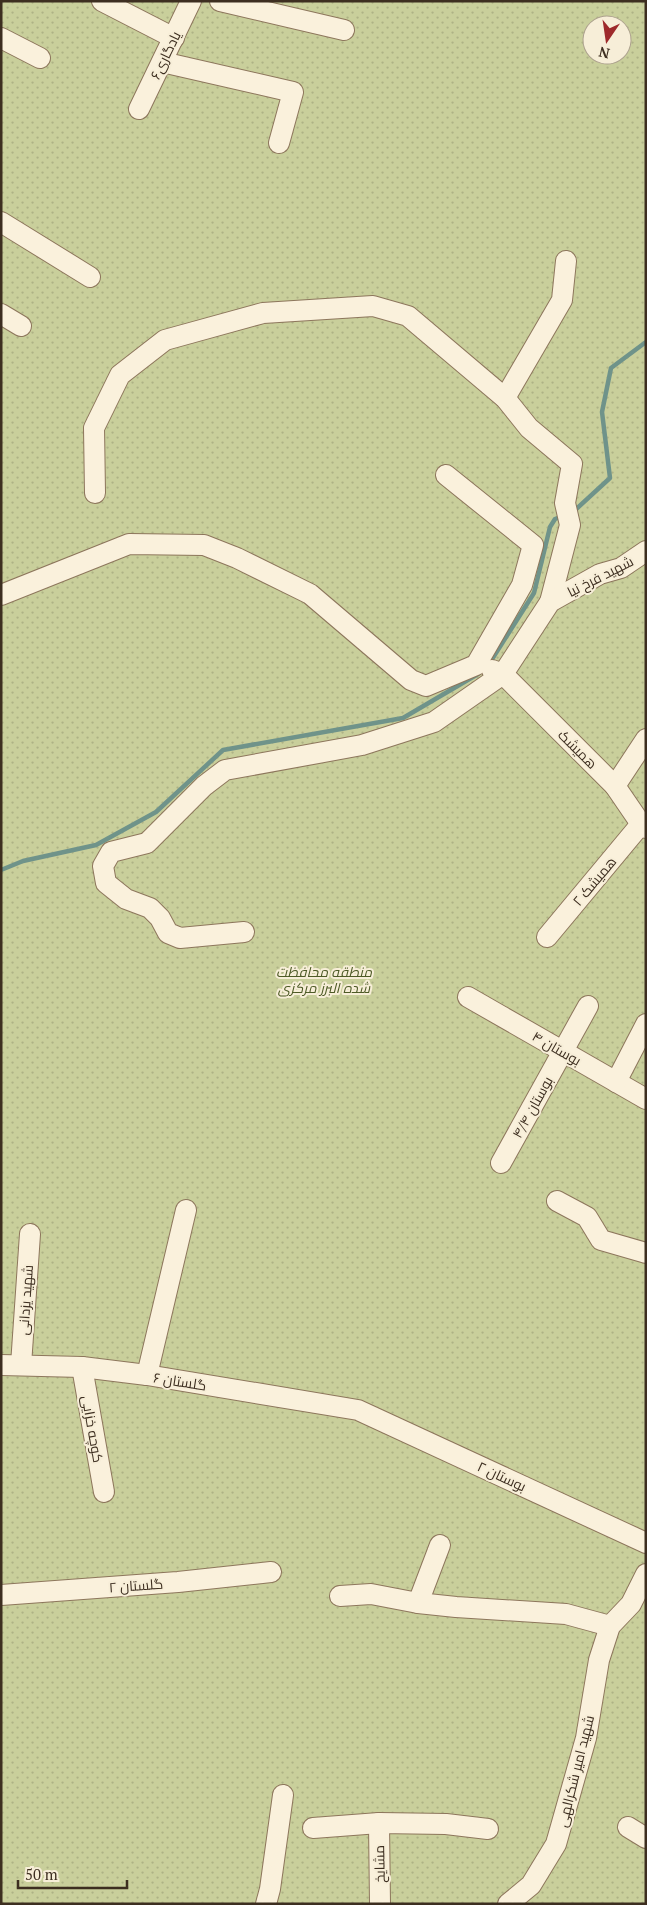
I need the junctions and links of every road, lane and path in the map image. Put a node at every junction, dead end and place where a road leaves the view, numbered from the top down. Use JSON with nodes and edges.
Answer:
{"nodes":[{"id":1,"x":102,"y":1,"type":"edge"},
{"id":2,"x":191,"y":1,"type":"edge"},
{"id":3,"x":220,"y":1,"type":"edge"},
{"id":4,"x":344,"y":30,"type":"dead end"},
{"id":5,"x":1,"y":38,"type":"edge"},
{"id":6,"x":174,"y":38,"type":"junction"},
{"id":7,"x":40,"y":58,"type":"dead end"},
{"id":8,"x":162,"y":62,"type":"junction"},
{"id":9,"x":139,"y":109,"type":"dead end"},
{"id":10,"x":279,"y":144,"type":"dead end"},
{"id":11,"x":1,"y":222,"type":"edge"},
{"id":12,"x":566,"y":261,"type":"dead end"},
{"id":13,"x":90,"y":277,"type":"dead end"},
{"id":14,"x":1,"y":314,"type":"edge"},
{"id":15,"x":21,"y":326,"type":"dead end"},
{"id":16,"x":505,"y":398,"type":"junction"},
{"id":17,"x":446,"y":475,"type":"dead end"},
{"id":18,"x":95,"y":493,"type":"dead end"},
{"id":19,"x":646,"y":551,"type":"edge"},
{"id":20,"x":1,"y":595,"type":"edge"},
{"id":21,"x":550,"y":602,"type":"junction"},
{"id":22,"x":491,"y":670,"type":"junction"},
{"id":23,"x":646,"y":739,"type":"edge"},
{"id":24,"x":615,"y":786,"type":"junction"},
{"id":25,"x":643,"y":826,"type":"edge"},
{"id":26,"x":244,"y":932,"type":"dead end"},
{"id":27,"x":548,"y":937,"type":"dead end"},
{"id":28,"x":468,"y":997,"type":"dead end"},
{"id":29,"x":588,"y":1006,"type":"dead end"},
{"id":30,"x":646,"y":1024,"type":"edge"},
{"id":31,"x":564,"y":1052,"type":"junction"},
{"id":32,"x":616,"y":1082,"type":"junction"},
{"id":33,"x":646,"y":1099,"type":"edge"},
{"id":34,"x":501,"y":1163,"type":"dead end"},
{"id":35,"x":557,"y":1201,"type":"dead end"},
{"id":36,"x":186,"y":1210,"type":"dead end"},
{"id":37,"x":30,"y":1234,"type":"dead end"},
{"id":38,"x":646,"y":1253,"type":"edge"},
{"id":39,"x":11,"y":1365,"type":"edge"},
{"id":40,"x":82,"y":1367,"type":"junction"},
{"id":41,"x":146,"y":1375,"type":"junction"},
{"id":42,"x":358,"y":1410,"type":"joint"},
{"id":43,"x":104,"y":1492,"type":"dead end"},
{"id":44,"x":646,"y":1543,"type":"edge"},
{"id":45,"x":440,"y":1545,"type":"dead end"},
{"id":46,"x":271,"y":1572,"type":"dead end"},
{"id":47,"x":646,"y":1574,"type":"edge"},
{"id":48,"x":1,"y":1595,"type":"edge"},
{"id":49,"x":340,"y":1596,"type":"dead end"},
{"id":50,"x":418,"y":1603,"type":"junction"},
{"id":51,"x":610,"y":1626,"type":"junction"},
{"id":52,"x":283,"y":1795,"type":"dead end"},
{"id":53,"x":379,"y":1823,"type":"junction"},
{"id":54,"x":628,"y":1827,"type":"dead end"},
{"id":55,"x":312,"y":1828,"type":"dead end"},
{"id":56,"x":488,"y":1829,"type":"dead end"},
{"id":57,"x":646,"y":1838,"type":"edge"},
{"id":58,"x":266,"y":1904,"type":"edge"},
{"id":59,"x":380,"y":1904,"type":"edge"},
{"id":60,"x":508,"y":1904,"type":"edge"}],
"edges":[{"from":1,"to":6,"type":"street"},
{"from":2,"to":6,"type":"street","name":"یادگاری۶"},
{"from":3,"to":4,"type":"street"},
{"from":5,"to":7,"type":"street"},
{"from":6,"to":8,"type":"street","name":"یادگاری۶"},
{"from":8,"to":9,"type":"street","name":"یادگاری۶"},
{"from":8,"to":10,"type":"street"},
{"from":11,"to":13,"type":"street"},
{"from":12,"to":16,"type":"street"},
{"from":14,"to":15,"type":"street"},
{"from":16,"to":18,"type":"street"},
{"from":16,"to":21,"type":"street"},
{"from":17,"to":22,"type":"street"},
{"from":19,"to":21,"type":"street","name":"شهید فرخ نیا"},
{"from":20,"to":22,"type":"street"},
{"from":21,"to":22,"type":"street","name":"شهید فرخ نیا"},
{"from":22,"to":24,"type":"street","name":"همیشک"},
{"from":22,"to":26,"type":"street"},
{"from":23,"to":24,"type":"street"},
{"from":24,"to":25,"type":"street","name":"همیشک"},
{"from":25,"to":27,"type":"street","name":"همیشک ۲"},
{"from":28,"to":31,"type":"street","name":"بوستان ۴"},
{"from":29,"to":31,"type":"street","name":"بوستان ۴/۴"},
{"from":30,"to":32,"type":"street"},
{"from":31,"to":32,"type":"street","name":"بوستان ۴"},
{"from":31,"to":34,"type":"street","name":"بوستان ۴/۴"},
{"from":32,"to":33,"type":"street","name":"بوستان ۴"},
{"from":35,"to":38,"type":"street"},
{"from":36,"to":41,"type":"street"},
{"from":37,"to":39,"type":"street","name":"شهید یزدانی"},
{"from":39,"to":40,"type":"street","name":"گلستان ۶"},
{"from":40,"to":41,"type":"street","name":"گلستان ۶"},
{"from":40,"to":43,"type":"street","name":"کوچه خزایی"},
{"from":41,"to":42,"type":"street","name":"گلستان ۶"},
{"from":42,"to":44,"type":"street","name":"بوستان ۲"},
{"from":45,"to":50,"type":"street"},
{"from":46,"to":48,"type":"street","name":"گلستان ۲"},
{"from":47,"to":51,"type":"street","name":"شهید امیر شکرالهی"},
{"from":49,"to":50,"type":"street"},
{"from":50,"to":51,"type":"street"},
{"from":51,"to":60,"type":"street","name":"شهید امیر شکرالهی"},
{"from":52,"to":58,"type":"street"},
{"from":53,"to":55,"type":"street"},
{"from":53,"to":56,"type":"street"},
{"from":53,"to":59,"type":"street","name":"مشایخ"},
{"from":54,"to":57,"type":"street"}]}
